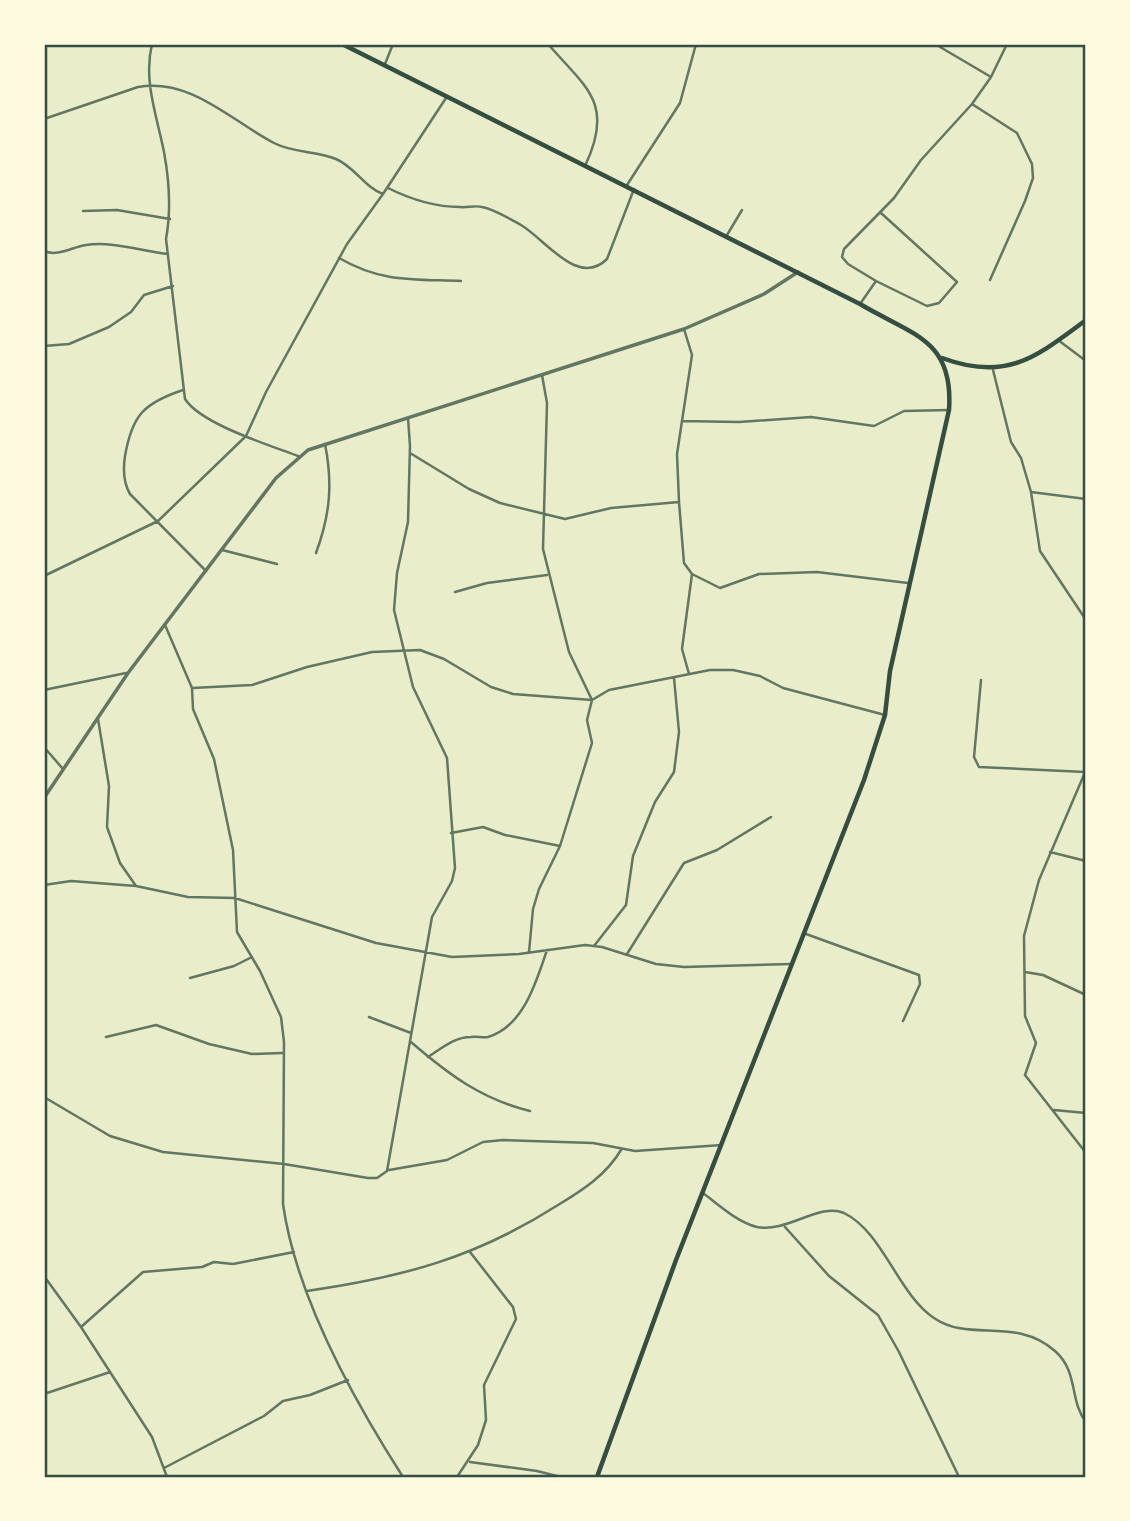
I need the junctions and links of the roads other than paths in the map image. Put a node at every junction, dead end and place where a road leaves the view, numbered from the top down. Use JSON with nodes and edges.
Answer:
{"nodes":[{"id":1,"x":152,"y":44,"type":"edge"},
{"id":2,"x":342,"y":44,"type":"edge"},
{"id":3,"x":393,"y":44,"type":"edge"},
{"id":4,"x":548,"y":44,"type":"edge"},
{"id":5,"x":696,"y":44,"type":"edge"},
{"id":6,"x":935,"y":44,"type":"edge"},
{"id":7,"x":1007,"y":44,"type":"edge"},
{"id":8,"x":385,"y":64,"type":"junction"},
{"id":9,"x":991,"y":78,"type":"junction"},
{"id":10,"x":151,"y":85,"type":"junction"},
{"id":11,"x":447,"y":96,"type":"junction"},
{"id":12,"x":972,"y":104,"type":"junction"},
{"id":13,"x":44,"y":119,"type":"edge"},
{"id":14,"x":585,"y":166,"type":"junction"},
{"id":15,"x":627,"y":185,"type":"junction"},
{"id":16,"x":388,"y":188,"type":"junction"},
{"id":17,"x":634,"y":189,"type":"junction"},
{"id":18,"x":383,"y":194,"type":"junction"},
{"id":19,"x":742,"y":209,"type":"dead end"},
{"id":20,"x":83,"y":211,"type":"dead end"},
{"id":21,"x":881,"y":213,"type":"junction"},
{"id":22,"x":170,"y":219,"type":"junction"},
{"id":23,"x":727,"y":235,"type":"junction"},
{"id":24,"x":44,"y":251,"type":"edge"},
{"id":25,"x":168,"y":254,"type":"junction"},
{"id":26,"x":340,"y":258,"type":"junction"},
{"id":27,"x":798,"y":272,"type":"junction"},
{"id":28,"x":990,"y":280,"type":"dead end"},
{"id":29,"x":461,"y":281,"type":"dead end"},
{"id":30,"x":876,"y":281,"type":"junction"},
{"id":31,"x":173,"y":286,"type":"junction"},
{"id":32,"x":860,"y":304,"type":"junction"},
{"id":33,"x":1086,"y":320,"type":"edge"},
{"id":34,"x":684,"y":329,"type":"junction"},
{"id":35,"x":1058,"y":340,"type":"junction"},
{"id":36,"x":44,"y":346,"type":"edge"},
{"id":37,"x":943,"y":358,"type":"junction"},
{"id":38,"x":1086,"y":361,"type":"edge"},
{"id":39,"x":993,"y":370,"type":"junction"},
{"id":40,"x":542,"y":375,"type":"junction"},
{"id":41,"x":183,"y":390,"type":"junction"},
{"id":42,"x":949,"y":410,"type":"junction"},
{"id":43,"x":408,"y":418,"type":"junction"},
{"id":44,"x":682,"y":421,"type":"junction"},
{"id":45,"x":246,"y":436,"type":"junction"},
{"id":46,"x":325,"y":444,"type":"junction"},
{"id":47,"x":410,"y":453,"type":"junction"},
{"id":48,"x":298,"y":456,"type":"junction"},
{"id":49,"x":1031,"y":492,"type":"junction"},
{"id":50,"x":1086,"y":499,"type":"edge"},
{"id":51,"x":679,"y":502,"type":"junction"},
{"id":52,"x":544,"y":514,"type":"junction"},
{"id":53,"x":158,"y":521,"type":"junction"},
{"id":54,"x":222,"y":550,"type":"junction"},
{"id":55,"x":316,"y":553,"type":"dead end"},
{"id":56,"x":277,"y":564,"type":"dead end"},
{"id":57,"x":206,"y":571,"type":"junction"},
{"id":58,"x":692,"y":574,"type":"junction"},
{"id":59,"x":547,"y":575,"type":"junction"},
{"id":60,"x":44,"y":576,"type":"edge"},
{"id":61,"x":908,"y":583,"type":"junction"},
{"id":62,"x":455,"y":592,"type":"dead end"},
{"id":63,"x":1086,"y":620,"type":"edge"},
{"id":64,"x":165,"y":624,"type":"junction"},
{"id":65,"x":405,"y":651,"type":"junction"},
{"id":66,"x":128,"y":673,"type":"junction"},
{"id":67,"x":690,"y":674,"type":"junction"},
{"id":68,"x":674,"y":678,"type":"junction"},
{"id":69,"x":981,"y":680,"type":"dead end"},
{"id":70,"x":192,"y":688,"type":"junction"},
{"id":71,"x":44,"y":690,"type":"edge"},
{"id":72,"x":592,"y":700,"type":"junction"},
{"id":73,"x":885,"y":715,"type":"junction"},
{"id":74,"x":98,"y":718,"type":"junction"},
{"id":75,"x":44,"y":747,"type":"edge"},
{"id":76,"x":64,"y":769,"type":"junction"},
{"id":77,"x":1086,"y":771,"type":"edge"},
{"id":78,"x":44,"y":798,"type":"edge"},
{"id":79,"x":771,"y":817,"type":"dead end"},
{"id":80,"x":450,"y":833,"type":"junction"},
{"id":81,"x":560,"y":846,"type":"junction"},
{"id":82,"x":1050,"y":852,"type":"junction"},
{"id":83,"x":1086,"y":861,"type":"edge"},
{"id":84,"x":44,"y":885,"type":"edge"},
{"id":85,"x":136,"y":886,"type":"junction"},
{"id":86,"x":235,"y":898,"type":"junction"},
{"id":87,"x":806,"y":934,"type":"junction"},
{"id":88,"x":594,"y":946,"type":"junction"},
{"id":89,"x":547,"y":950,"type":"junction"},
{"id":90,"x":425,"y":953,"type":"junction"},
{"id":91,"x":529,"y":953,"type":"junction"},
{"id":92,"x":627,"y":954,"type":"junction"},
{"id":93,"x":252,"y":957,"type":"junction"},
{"id":94,"x":794,"y":964,"type":"junction"},
{"id":95,"x":1025,"y":972,"type":"junction"},
{"id":96,"x":190,"y":978,"type":"dead end"},
{"id":97,"x":1086,"y":995,"type":"edge"},
{"id":98,"x":369,"y":1017,"type":"dead end"},
{"id":99,"x":903,"y":1021,"type":"dead end"},
{"id":100,"x":412,"y":1033,"type":"junction"},
{"id":101,"x":106,"y":1037,"type":"dead end"},
{"id":102,"x":411,"y":1042,"type":"junction"},
{"id":103,"x":282,"y":1053,"type":"junction"},
{"id":104,"x":428,"y":1057,"type":"junction"},
{"id":105,"x":44,"y":1097,"type":"edge"},
{"id":106,"x":1054,"y":1110,"type":"junction"},
{"id":107,"x":530,"y":1111,"type":"dead end"},
{"id":108,"x":1086,"y":1113,"type":"edge"},
{"id":109,"x":722,"y":1145,"type":"junction"},
{"id":110,"x":621,"y":1150,"type":"junction"},
{"id":111,"x":1086,"y":1153,"type":"edge"},
{"id":112,"x":284,"y":1164,"type":"junction"},
{"id":113,"x":387,"y":1171,"type":"junction"},
{"id":114,"x":703,"y":1193,"type":"junction"},
{"id":115,"x":785,"y":1227,"type":"junction"},
{"id":116,"x":295,"y":1252,"type":"junction"},
{"id":117,"x":470,"y":1252,"type":"junction"},
{"id":118,"x":44,"y":1276,"type":"edge"},
{"id":119,"x":307,"y":1291,"type":"junction"},
{"id":120,"x":81,"y":1327,"type":"junction"},
{"id":121,"x":110,"y":1372,"type":"junction"},
{"id":122,"x":348,"y":1380,"type":"junction"},
{"id":123,"x":44,"y":1394,"type":"edge"},
{"id":124,"x":1086,"y":1422,"type":"edge"},
{"id":125,"x":470,"y":1462,"type":"junction"},
{"id":126,"x":164,"y":1468,"type":"junction"},
{"id":127,"x":167,"y":1477,"type":"edge"},
{"id":128,"x":403,"y":1477,"type":"edge"},
{"id":129,"x":457,"y":1477,"type":"edge"},
{"id":130,"x":561,"y":1477,"type":"edge"},
{"id":131,"x":597,"y":1477,"type":"edge"},
{"id":132,"x":959,"y":1477,"type":"edge"}],
"edges":[{"from":1,"to":10,"type":"street"},
{"from":2,"to":8,"type":"main road"},
{"from":3,"to":8,"type":"street"},
{"from":4,"to":14,"type":"street"},
{"from":5,"to":15,"type":"street"},
{"from":6,"to":9,"type":"street"},
{"from":7,"to":9,"type":"street"},
{"from":8,"to":11,"type":"main road"},
{"from":9,"to":12,"type":"street"},
{"from":10,"to":13,"type":"street"},
{"from":10,"to":18,"type":"street"},
{"from":10,"to":22,"type":"street"},
{"from":11,"to":14,"type":"main road"},
{"from":11,"to":16,"type":"street"},
{"from":12,"to":21,"type":"street"},
{"from":12,"to":28,"type":"street"},
{"from":14,"to":15,"type":"main road"},
{"from":15,"to":17,"type":"main road"},
{"from":16,"to":17,"type":"street"},
{"from":16,"to":18,"type":"street"},
{"from":17,"to":23,"type":"main road"},
{"from":18,"to":26,"type":"street"},
{"from":19,"to":23,"type":"street"},
{"from":20,"to":22,"type":"street"},
{"from":21,"to":30,"type":"street"},
{"from":21,"to":30,"type":"street"},
{"from":22,"to":25,"type":"street"},
{"from":23,"to":27,"type":"main road"},
{"from":24,"to":25,"type":"street"},
{"from":25,"to":31,"type":"street"},
{"from":26,"to":29,"type":"street"},
{"from":26,"to":45,"type":"street"},
{"from":27,"to":32,"type":"main road"},
{"from":27,"to":34,"type":"street"},
{"from":30,"to":32,"type":"street"},
{"from":31,"to":36,"type":"street"},
{"from":31,"to":41,"type":"street"},
{"from":32,"to":37,"type":"main road"},
{"from":33,"to":35,"type":"main road"},
{"from":34,"to":40,"type":"street"},
{"from":34,"to":44,"type":"street"},
{"from":35,"to":38,"type":"street"},
{"from":35,"to":39,"type":"main road"},
{"from":37,"to":39,"type":"main road"},
{"from":37,"to":42,"type":"main road"},
{"from":39,"to":49,"type":"street"},
{"from":40,"to":43,"type":"street"},
{"from":40,"to":52,"type":"street"},
{"from":41,"to":45,"type":"street"},
{"from":41,"to":53,"type":"street"},
{"from":42,"to":44,"type":"street"},
{"from":42,"to":61,"type":"main road"},
{"from":43,"to":46,"type":"street"},
{"from":43,"to":47,"type":"street"},
{"from":44,"to":51,"type":"street"},
{"from":45,"to":48,"type":"street"},
{"from":45,"to":53,"type":"street"},
{"from":46,"to":48,"type":"street"},
{"from":46,"to":55,"type":"street"},
{"from":47,"to":52,"type":"street"},
{"from":47,"to":65,"type":"street"},
{"from":48,"to":54,"type":"street"},
{"from":49,"to":50,"type":"street"},
{"from":49,"to":63,"type":"street"},
{"from":51,"to":52,"type":"street"},
{"from":51,"to":58,"type":"street"},
{"from":52,"to":59,"type":"street"},
{"from":53,"to":57,"type":"street"},
{"from":53,"to":60,"type":"street"},
{"from":54,"to":56,"type":"street"},
{"from":54,"to":57,"type":"street"},
{"from":57,"to":64,"type":"street"},
{"from":58,"to":61,"type":"street"},
{"from":58,"to":67,"type":"street"},
{"from":59,"to":62,"type":"street"},
{"from":59,"to":72,"type":"street"},
{"from":61,"to":73,"type":"main road"},
{"from":64,"to":66,"type":"street"},
{"from":64,"to":70,"type":"street"},
{"from":65,"to":70,"type":"street"},
{"from":65,"to":72,"type":"street"},
{"from":65,"to":80,"type":"street"},
{"from":66,"to":71,"type":"street"},
{"from":66,"to":74,"type":"street"},
{"from":67,"to":68,"type":"street"},
{"from":67,"to":73,"type":"street"},
{"from":68,"to":72,"type":"street"},
{"from":68,"to":88,"type":"street"},
{"from":69,"to":77,"type":"street"},
{"from":70,"to":86,"type":"street"},
{"from":72,"to":81,"type":"street"},
{"from":73,"to":87,"type":"main road"},
{"from":74,"to":76,"type":"street"},
{"from":74,"to":85,"type":"street"},
{"from":75,"to":76,"type":"street"},
{"from":76,"to":78,"type":"street"},
{"from":77,"to":82,"type":"street"},
{"from":79,"to":92,"type":"street"},
{"from":80,"to":81,"type":"street"},
{"from":80,"to":90,"type":"street"},
{"from":81,"to":91,"type":"street"},
{"from":82,"to":83,"type":"street"},
{"from":82,"to":95,"type":"street"},
{"from":84,"to":85,"type":"street"},
{"from":85,"to":86,"type":"street"},
{"from":86,"to":90,"type":"street"},
{"from":86,"to":93,"type":"street"},
{"from":87,"to":94,"type":"main road"},
{"from":87,"to":99,"type":"street"},
{"from":88,"to":89,"type":"street"},
{"from":88,"to":92,"type":"street"},
{"from":89,"to":91,"type":"street"},
{"from":89,"to":104,"type":"street"},
{"from":90,"to":91,"type":"street"},
{"from":90,"to":100,"type":"street"},
{"from":92,"to":94,"type":"street"},
{"from":93,"to":96,"type":"street"},
{"from":93,"to":103,"type":"street"},
{"from":94,"to":109,"type":"main road"},
{"from":95,"to":97,"type":"street"},
{"from":95,"to":106,"type":"street"},
{"from":98,"to":100,"type":"street"},
{"from":100,"to":102,"type":"street"},
{"from":101,"to":103,"type":"street"},
{"from":102,"to":104,"type":"street"},
{"from":102,"to":113,"type":"street"},
{"from":103,"to":112,"type":"street"},
{"from":104,"to":107,"type":"street"},
{"from":105,"to":112,"type":"street"},
{"from":106,"to":108,"type":"street"},
{"from":106,"to":111,"type":"street"},
{"from":109,"to":110,"type":"street"},
{"from":109,"to":114,"type":"main road"},
{"from":110,"to":113,"type":"street"},
{"from":110,"to":117,"type":"street"},
{"from":112,"to":113,"type":"street"},
{"from":112,"to":116,"type":"street"},
{"from":114,"to":115,"type":"street"},
{"from":114,"to":131,"type":"main road"},
{"from":115,"to":124,"type":"street"},
{"from":115,"to":132,"type":"street"},
{"from":116,"to":119,"type":"street"},
{"from":116,"to":120,"type":"street"},
{"from":117,"to":119,"type":"street"},
{"from":117,"to":125,"type":"street"},
{"from":118,"to":120,"type":"street"},
{"from":119,"to":122,"type":"street"},
{"from":120,"to":121,"type":"street"},
{"from":121,"to":123,"type":"street"},
{"from":121,"to":126,"type":"street"},
{"from":122,"to":126,"type":"street"},
{"from":122,"to":128,"type":"street"},
{"from":125,"to":129,"type":"street"},
{"from":125,"to":130,"type":"street"},
{"from":126,"to":127,"type":"street"}]}
